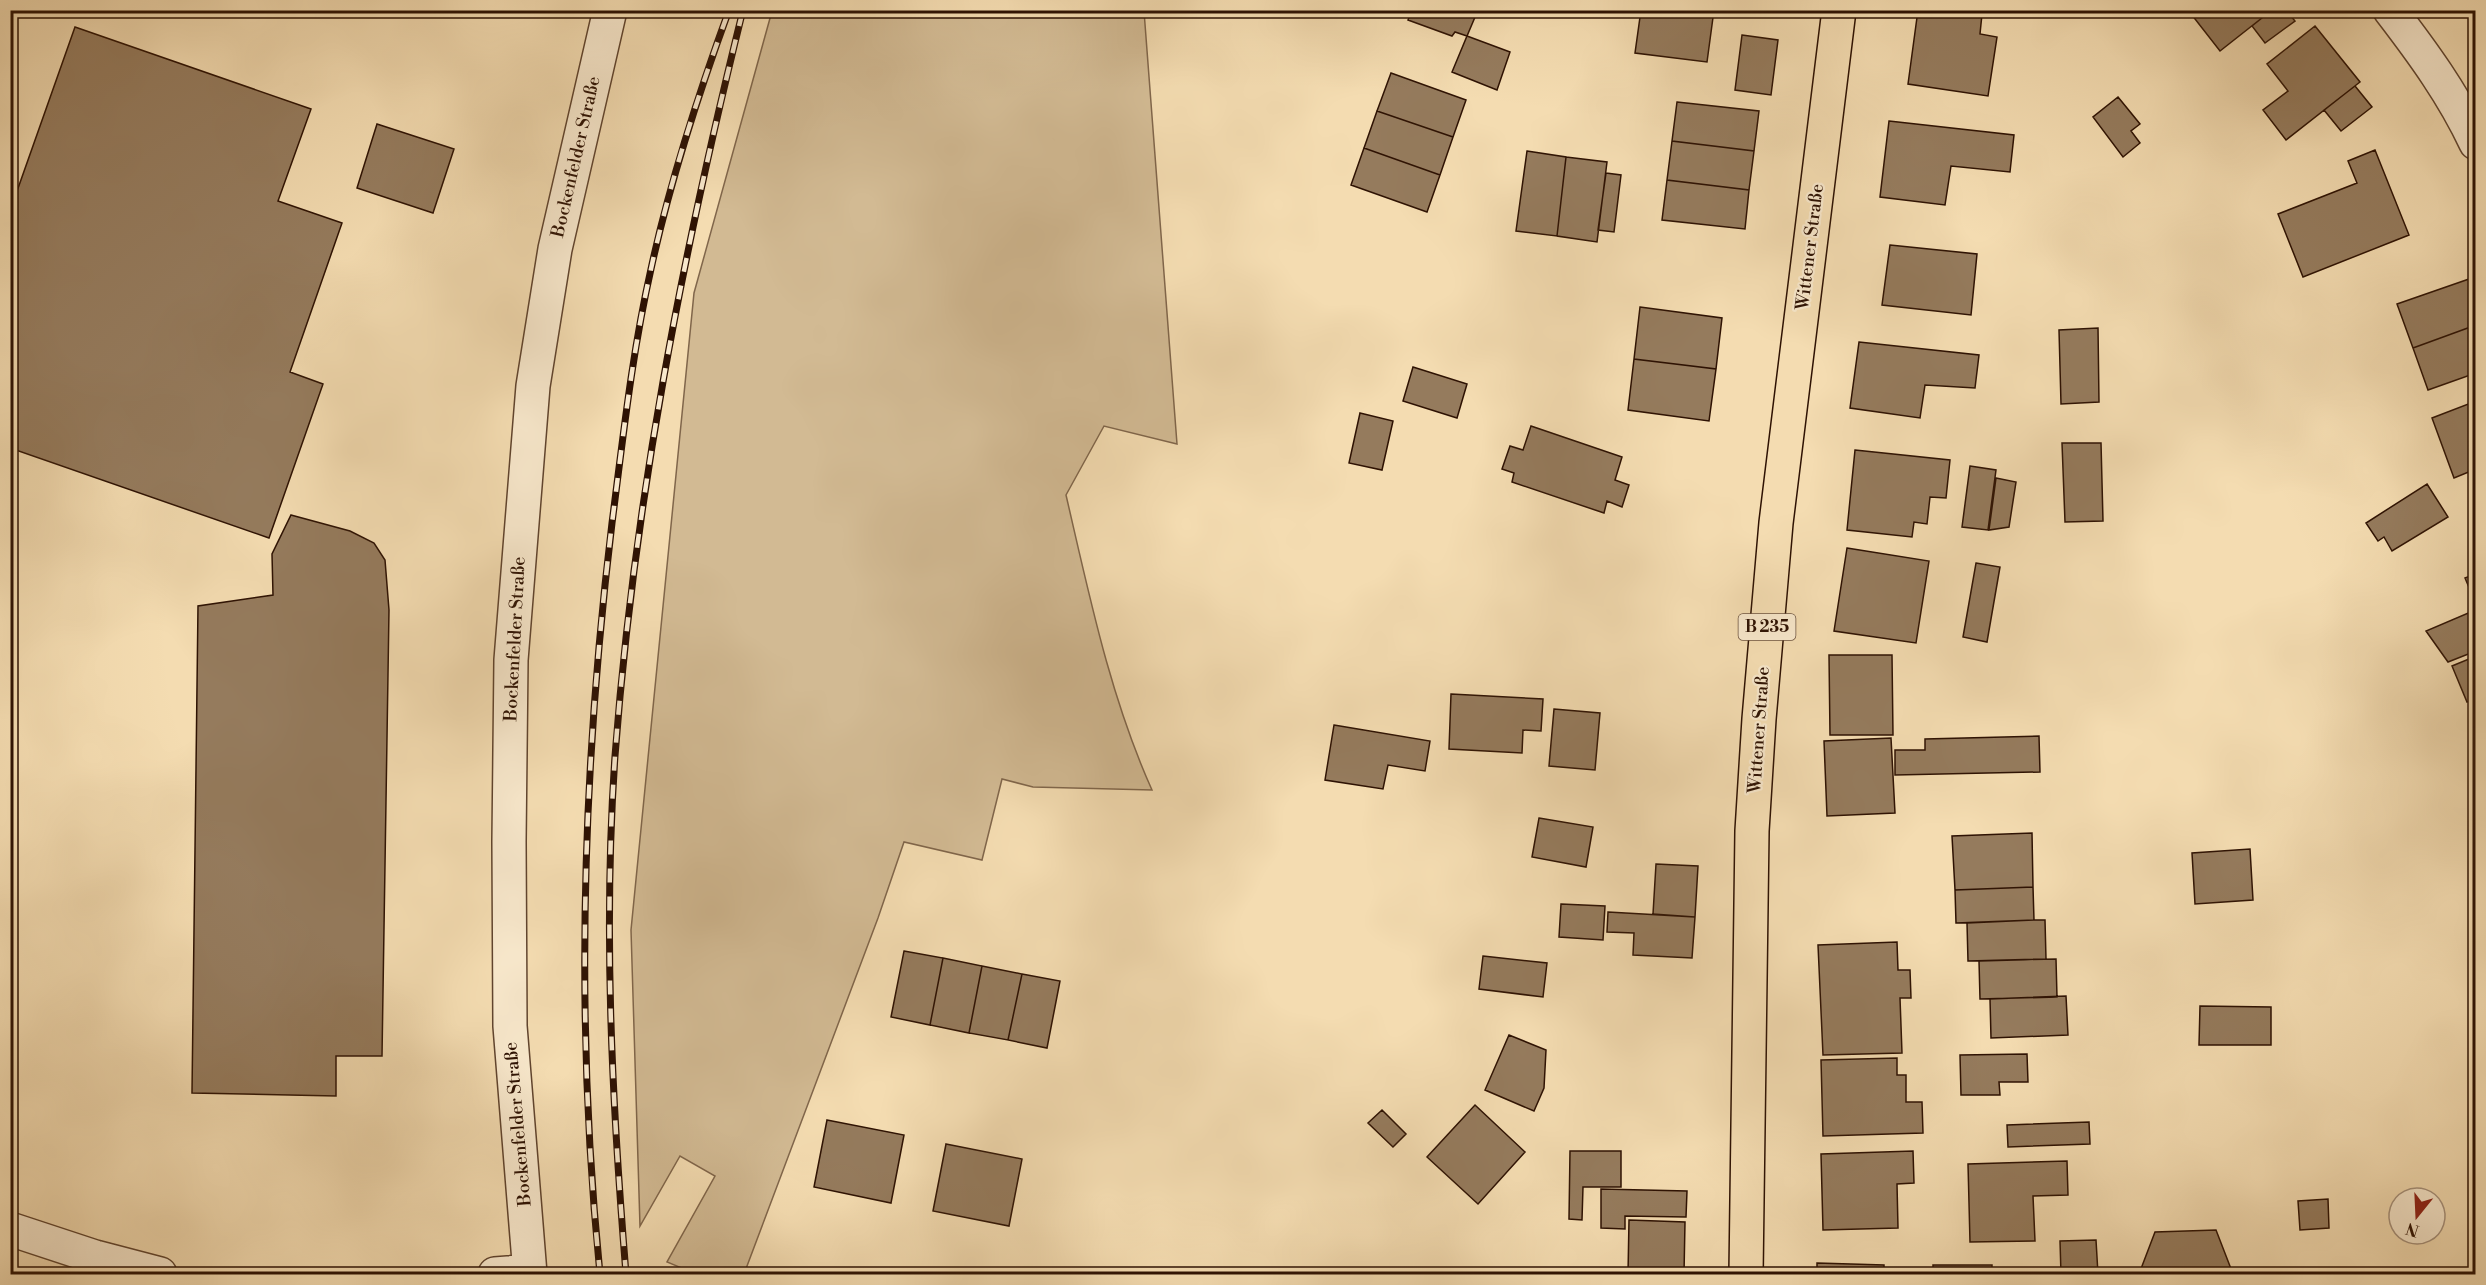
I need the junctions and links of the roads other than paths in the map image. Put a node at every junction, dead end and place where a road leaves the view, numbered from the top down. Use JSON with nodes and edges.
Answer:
{"nodes":[{"id":1,"x":610,"y":10,"type":"edge"},
{"id":2,"x":1839,"y":10,"type":"edge"},
{"id":3,"x":2390,"y":10,"type":"edge"},
{"id":4,"x":2475,"y":143,"type":"edge"},
{"id":5,"x":10,"y":1228,"type":"edge"},
{"id":6,"x":530,"y":1273,"type":"edge"},
{"id":7,"x":160,"y":1275,"type":"edge"},
{"id":8,"x":495,"y":1275,"type":"edge"},
{"id":9,"x":1746,"y":1275,"type":"edge"}],
"edges":[{"from":1,"to":6,"type":"street","name":"Bockenfelder Straße"},
{"from":2,"to":9,"type":"main road","name":"Wittener Straße","number":"B 235"},
{"from":3,"to":4,"type":"street"},
{"from":5,"to":7,"type":"street"},
{"from":6,"to":8,"type":"street"}]}
